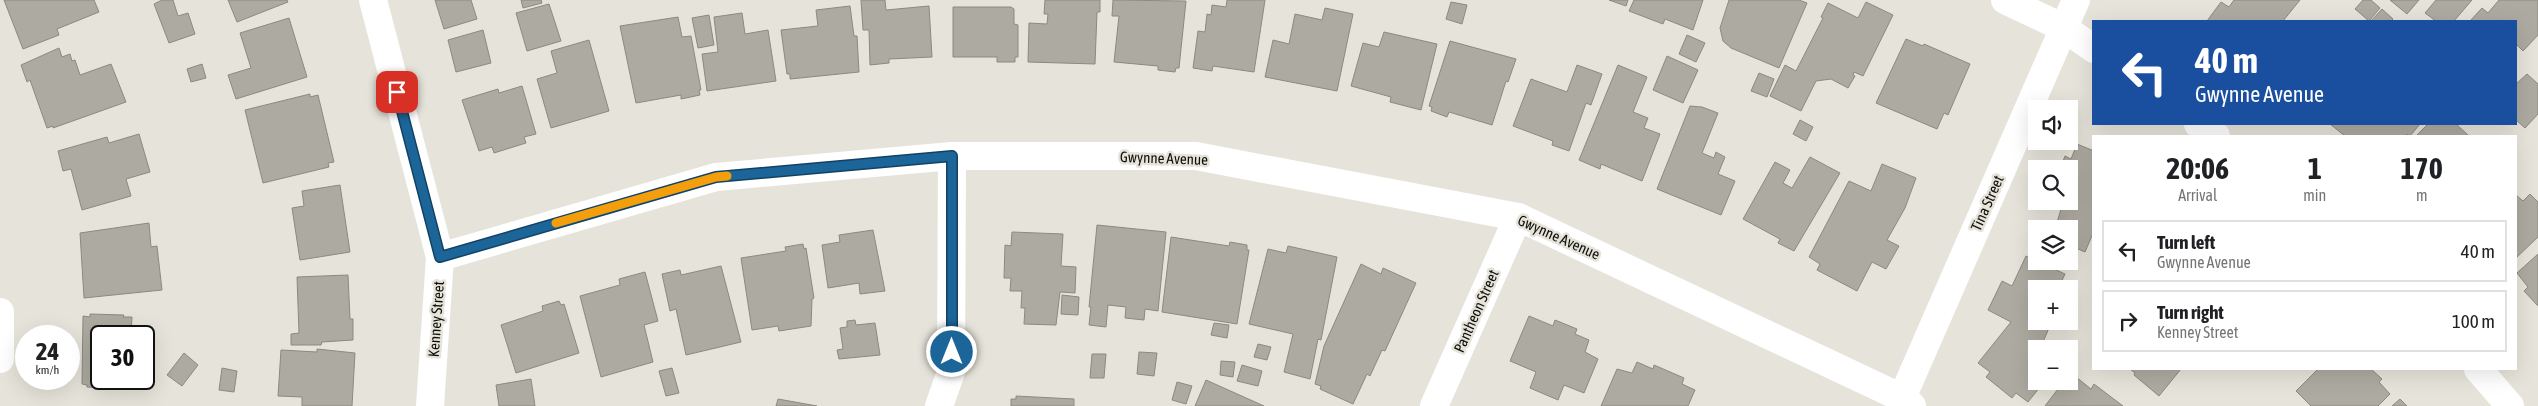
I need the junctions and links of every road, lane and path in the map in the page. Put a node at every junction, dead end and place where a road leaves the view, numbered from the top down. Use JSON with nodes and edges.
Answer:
{"nodes":[{"id":1,"x":373,"y":0,"type":"edge"},
{"id":2,"x":2005,"y":0,"type":"edge"},
{"id":3,"x":2076,"y":0,"type":"edge"},
{"id":4,"x":2064,"y":28,"type":"junction"},
{"id":5,"x":2092,"y":48,"type":"edge"},
{"id":6,"x":2200,"y":125,"type":"edge"},
{"id":7,"x":2214,"y":135,"type":"edge"},
{"id":8,"x":952,"y":156,"type":"junction"},
{"id":9,"x":1518,"y":217,"type":"junction"},
{"id":10,"x":440,"y":257,"type":"junction"},
{"id":11,"x":0,"y":312,"type":"edge"},
{"id":12,"x":0,"y":359,"type":"edge"},
{"id":13,"x":2479,"y":370,"type":"edge"},
{"id":14,"x":1904,"y":403,"type":"edge"},
{"id":15,"x":430,"y":406,"type":"edge"},
{"id":16,"x":939,"y":406,"type":"edge"},
{"id":17,"x":1434,"y":406,"type":"edge"},
{"id":18,"x":2510,"y":406,"type":"edge"}],
"edges":[{"from":1,"to":10,"type":"street","name":"Kenney Street"},
{"from":2,"to":4,"type":"street"},
{"from":3,"to":4,"type":"street","name":"Tina Street"},
{"from":4,"to":5,"type":"street"},
{"from":4,"to":14,"type":"street","name":"Tina Street"},
{"from":6,"to":7,"type":"street"},
{"from":8,"to":9,"type":"street","name":"Gwynne Avenue"},
{"from":8,"to":10,"type":"street","name":"Gwynne Avenue"},
{"from":8,"to":16,"type":"street"},
{"from":9,"to":14,"type":"street","name":"Gwynne Avenue"},
{"from":9,"to":17,"type":"street","name":"Pantheon Street"},
{"from":10,"to":15,"type":"street","name":"Kenney Street"},
{"from":11,"to":12,"type":"street"},
{"from":13,"to":18,"type":"street"}]}
